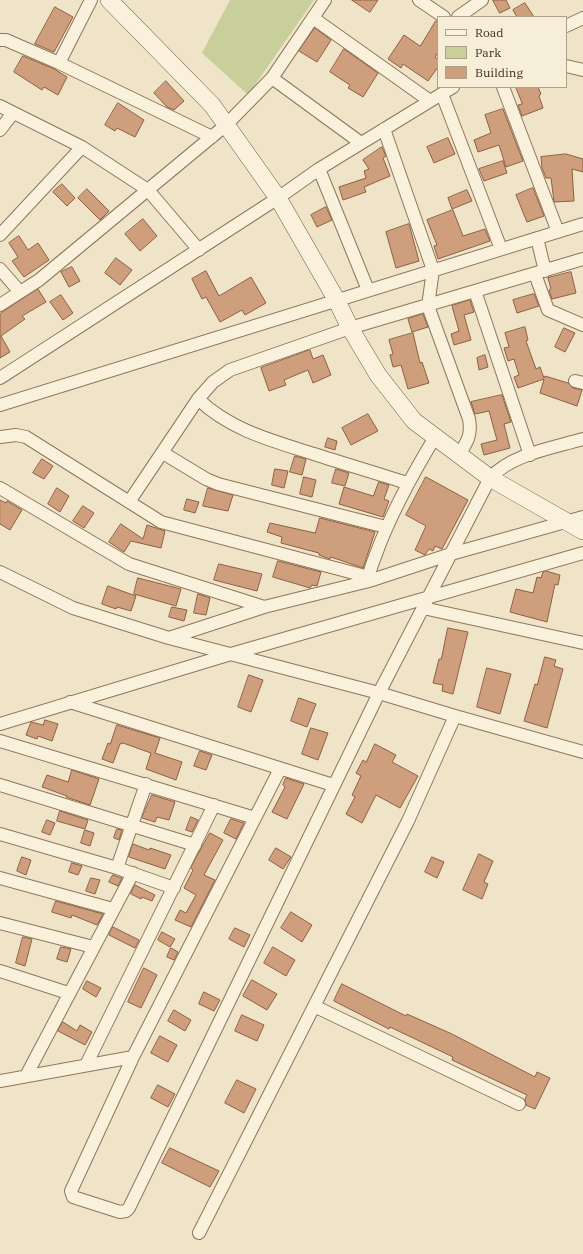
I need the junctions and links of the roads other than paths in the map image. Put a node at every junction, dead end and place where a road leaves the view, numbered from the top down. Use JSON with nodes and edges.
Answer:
{"nodes":[{"id":1,"x":91,"y":0,"type":"edge"},
{"id":2,"x":109,"y":0,"type":"edge"},
{"id":3,"x":325,"y":0,"type":"edge"},
{"id":4,"x":419,"y":0,"type":"edge"},
{"id":5,"x":482,"y":0,"type":"edge"},
{"id":6,"x":443,"y":16,"type":"edge"},
{"id":7,"x":459,"y":16,"type":"edge"},
{"id":8,"x":314,"y":18,"type":"junction"},
{"id":9,"x":583,"y":18,"type":"edge"},
{"id":10,"x":567,"y":26,"type":"edge"},
{"id":11,"x":0,"y":40,"type":"edge"},
{"id":12,"x":59,"y":63,"type":"junction"},
{"id":13,"x":567,"y":66,"type":"edge"},
{"id":14,"x":583,"y":70,"type":"edge"},
{"id":15,"x":272,"y":78,"type":"junction"},
{"id":16,"x":452,"y":88,"type":"edge"},
{"id":17,"x":503,"y":88,"type":"edge"},
{"id":18,"x":442,"y":94,"type":"junction"},
{"id":19,"x":430,"y":101,"type":"junction"},
{"id":20,"x":0,"y":106,"type":"edge"},
{"id":21,"x":13,"y":114,"type":"junction"},
{"id":22,"x":226,"y":125,"type":"junction"},
{"id":23,"x":384,"y":129,"type":"junction"},
{"id":24,"x":0,"y":130,"type":"edge"},
{"id":25,"x":212,"y":137,"type":"junction"},
{"id":26,"x":361,"y":143,"type":"junction"},
{"id":27,"x":82,"y":147,"type":"junction"},
{"id":28,"x":319,"y":169,"type":"junction"},
{"id":29,"x":148,"y":190,"type":"junction"},
{"id":30,"x":278,"y":198,"type":"junction"},
{"id":31,"x":583,"y":224,"type":"edge"},
{"id":32,"x":558,"y":232,"type":"junction"},
{"id":33,"x":0,"y":235,"type":"edge"},
{"id":34,"x":537,"y":238,"type":"junction"},
{"id":35,"x":501,"y":249,"type":"junction"},
{"id":36,"x":199,"y":250,"type":"junction"},
{"id":37,"x":583,"y":259,"type":"edge"},
{"id":38,"x":0,"y":269,"type":"edge"},
{"id":39,"x":432,"y":270,"type":"junction"},
{"id":40,"x":540,"y":272,"type":"junction"},
{"id":41,"x":368,"y":290,"type":"junction"},
{"id":42,"x":475,"y":291,"type":"junction"},
{"id":43,"x":20,"y":292,"type":"junction"},
{"id":44,"x":336,"y":299,"type":"junction"},
{"id":45,"x":0,"y":306,"type":"edge"},
{"id":46,"x":428,"y":306,"type":"junction"},
{"id":47,"x":583,"y":325,"type":"edge"},
{"id":48,"x":350,"y":328,"type":"junction"},
{"id":49,"x":0,"y":378,"type":"edge"},
{"id":50,"x":198,"y":399,"type":"junction"},
{"id":51,"x":0,"y":405,"type":"edge"},
{"id":52,"x":0,"y":437,"type":"edge"},
{"id":53,"x":435,"y":437,"type":"junction"},
{"id":54,"x":583,"y":439,"type":"edge"},
{"id":55,"x":163,"y":453,"type":"junction"},
{"id":56,"x":459,"y":455,"type":"junction"},
{"id":57,"x":530,"y":455,"type":"junction"},
{"id":58,"x":490,"y":478,"type":"junction"},
{"id":59,"x":407,"y":483,"type":"junction"},
{"id":60,"x":0,"y":488,"type":"edge"},
{"id":61,"x":129,"y":502,"type":"junction"},
{"id":62,"x":583,"y":517,"type":"edge"},
{"id":63,"x":564,"y":522,"type":"junction"},
{"id":64,"x":386,"y":527,"type":"junction"},
{"id":65,"x":583,"y":532,"type":"edge"},
{"id":66,"x":583,"y":553,"type":"edge"},
{"id":67,"x":451,"y":554,"type":"junction"},
{"id":68,"x":0,"y":572,"type":"edge"},
{"id":69,"x":369,"y":579,"type":"junction"},
{"id":70,"x":426,"y":604,"type":"junction"},
{"id":71,"x":264,"y":607,"type":"junction"},
{"id":72,"x":169,"y":638,"type":"junction"},
{"id":73,"x":583,"y":643,"type":"edge"},
{"id":74,"x":231,"y":654,"type":"junction"},
{"id":75,"x":379,"y":693,"type":"junction"},
{"id":76,"x":70,"y":702,"type":"junction"},
{"id":77,"x":455,"y":716,"type":"junction"},
{"id":78,"x":0,"y":724,"type":"edge"},
{"id":79,"x":0,"y":741,"type":"edge"},
{"id":80,"x":583,"y":752,"type":"edge"},
{"id":81,"x":280,"y":769,"type":"junction"},
{"id":82,"x":146,"y":784,"type":"junction"},
{"id":83,"x":0,"y":785,"type":"edge"},
{"id":84,"x":333,"y":785,"type":"junction"},
{"id":85,"x":214,"y":805,"type":"junction"},
{"id":86,"x":256,"y":818,"type":"junction"},
{"id":87,"x":131,"y":826,"type":"junction"},
{"id":88,"x":0,"y":834,"type":"edge"},
{"id":89,"x":194,"y":846,"type":"junction"},
{"id":90,"x":117,"y":868,"type":"junction"},
{"id":91,"x":133,"y":873,"type":"junction"},
{"id":92,"x":0,"y":878,"type":"edge"},
{"id":93,"x":174,"y":888,"type":"junction"},
{"id":94,"x":113,"y":909,"type":"junction"},
{"id":95,"x":0,"y":923,"type":"edge"},
{"id":96,"x":93,"y":947,"type":"junction"},
{"id":97,"x":0,"y":971,"type":"edge"},
{"id":98,"x":68,"y":993,"type":"junction"},
{"id":99,"x":314,"y":1006,"type":"junction"},
{"id":100,"x":133,"y":1057,"type":"junction"},
{"id":101,"x":86,"y":1065,"type":"junction"},
{"id":102,"x":26,"y":1076,"type":"junction"},
{"id":103,"x":0,"y":1081,"type":"edge"},
{"id":104,"x":519,"y":1104,"type":"dead end"},
{"id":105,"x":199,"y":1233,"type":"dead end"}],
"edges":[{"from":1,"to":12,"type":"street"},
{"from":2,"to":22,"type":"main road"},
{"from":3,"to":8,"type":"street"},
{"from":4,"to":6,"type":"street"},
{"from":5,"to":7,"type":"street"},
{"from":8,"to":15,"type":"street"},
{"from":8,"to":19,"type":"street"},
{"from":9,"to":10,"type":"street"},
{"from":11,"to":12,"type":"street"},
{"from":12,"to":25,"type":"street"},
{"from":13,"to":14,"type":"street"},
{"from":15,"to":22,"type":"street"},
{"from":15,"to":26,"type":"street"},
{"from":16,"to":18,"type":"street"},
{"from":17,"to":32,"type":"street"},
{"from":18,"to":19,"type":"street"},
{"from":18,"to":35,"type":"street"},
{"from":19,"to":23,"type":"street"},
{"from":20,"to":21,"type":"street"},
{"from":21,"to":24,"type":"street"},
{"from":21,"to":27,"type":"street"},
{"from":22,"to":25,"type":"street"},
{"from":22,"to":30,"type":"main road"},
{"from":23,"to":26,"type":"street"},
{"from":23,"to":39,"type":"street"},
{"from":25,"to":29,"type":"street"},
{"from":26,"to":28,"type":"street"},
{"from":27,"to":29,"type":"street"},
{"from":27,"to":33,"type":"street"},
{"from":28,"to":30,"type":"street"},
{"from":28,"to":41,"type":"street"},
{"from":29,"to":36,"type":"street"},
{"from":29,"to":43,"type":"street"},
{"from":30,"to":36,"type":"street"},
{"from":30,"to":44,"type":"main road"},
{"from":31,"to":32,"type":"street"},
{"from":32,"to":34,"type":"street"},
{"from":34,"to":35,"type":"street"},
{"from":34,"to":40,"type":"street"},
{"from":35,"to":39,"type":"street"},
{"from":36,"to":49,"type":"street"},
{"from":37,"to":40,"type":"street"},
{"from":38,"to":43,"type":"street"},
{"from":39,"to":41,"type":"street"},
{"from":39,"to":46,"type":"street"},
{"from":40,"to":42,"type":"street"},
{"from":40,"to":47,"type":"street"},
{"from":41,"to":44,"type":"street"},
{"from":42,"to":46,"type":"street"},
{"from":42,"to":57,"type":"street"},
{"from":43,"to":45,"type":"street"},
{"from":44,"to":48,"type":"main road"},
{"from":44,"to":51,"type":"street"},
{"from":46,"to":48,"type":"street"},
{"from":46,"to":56,"type":"street"},
{"from":48,"to":50,"type":"street"},
{"from":48,"to":53,"type":"main road"},
{"from":50,"to":55,"type":"street"},
{"from":50,"to":59,"type":"street"},
{"from":52,"to":61,"type":"street"},
{"from":53,"to":56,"type":"main road"},
{"from":53,"to":59,"type":"street"},
{"from":54,"to":57,"type":"street"},
{"from":55,"to":61,"type":"street"},
{"from":55,"to":64,"type":"street"},
{"from":56,"to":58,"type":"main road"},
{"from":57,"to":58,"type":"street"},
{"from":58,"to":63,"type":"main road"},
{"from":58,"to":67,"type":"street"},
{"from":59,"to":64,"type":"street"},
{"from":60,"to":71,"type":"street"},
{"from":61,"to":69,"type":"street"},
{"from":62,"to":63,"type":"street"},
{"from":63,"to":65,"type":"main road"},
{"from":63,"to":67,"type":"street"},
{"from":64,"to":69,"type":"street"},
{"from":66,"to":70,"type":"street"},
{"from":67,"to":69,"type":"street"},
{"from":67,"to":70,"type":"street"},
{"from":68,"to":72,"type":"street"},
{"from":69,"to":71,"type":"street"},
{"from":70,"to":73,"type":"street"},
{"from":70,"to":74,"type":"street"},
{"from":70,"to":75,"type":"street"},
{"from":71,"to":72,"type":"street"},
{"from":72,"to":74,"type":"street"},
{"from":74,"to":75,"type":"street"},
{"from":74,"to":76,"type":"street"},
{"from":75,"to":77,"type":"street"},
{"from":75,"to":84,"type":"street"},
{"from":76,"to":78,"type":"street"},
{"from":76,"to":81,"type":"street"},
{"from":77,"to":80,"type":"street"},
{"from":77,"to":99,"type":"street"},
{"from":79,"to":82,"type":"street"},
{"from":81,"to":84,"type":"street"},
{"from":81,"to":86,"type":"street"},
{"from":82,"to":85,"type":"street"},
{"from":82,"to":87,"type":"street"},
{"from":83,"to":87,"type":"street"},
{"from":84,"to":100,"type":"street"},
{"from":85,"to":86,"type":"street"},
{"from":85,"to":89,"type":"street"},
{"from":86,"to":100,"type":"street"},
{"from":87,"to":89,"type":"street"},
{"from":87,"to":90,"type":"street"},
{"from":88,"to":90,"type":"street"},
{"from":89,"to":93,"type":"street"},
{"from":90,"to":91,"type":"street"},
{"from":91,"to":93,"type":"street"},
{"from":91,"to":94,"type":"street"},
{"from":92,"to":94,"type":"street"},
{"from":93,"to":101,"type":"street"},
{"from":94,"to":96,"type":"street"},
{"from":95,"to":96,"type":"street"},
{"from":96,"to":98,"type":"street"},
{"from":97,"to":98,"type":"street"},
{"from":98,"to":102,"type":"street"},
{"from":99,"to":104,"type":"street"},
{"from":99,"to":105,"type":"street"},
{"from":100,"to":101,"type":"street"},
{"from":101,"to":102,"type":"street"},
{"from":102,"to":103,"type":"street"}]}
